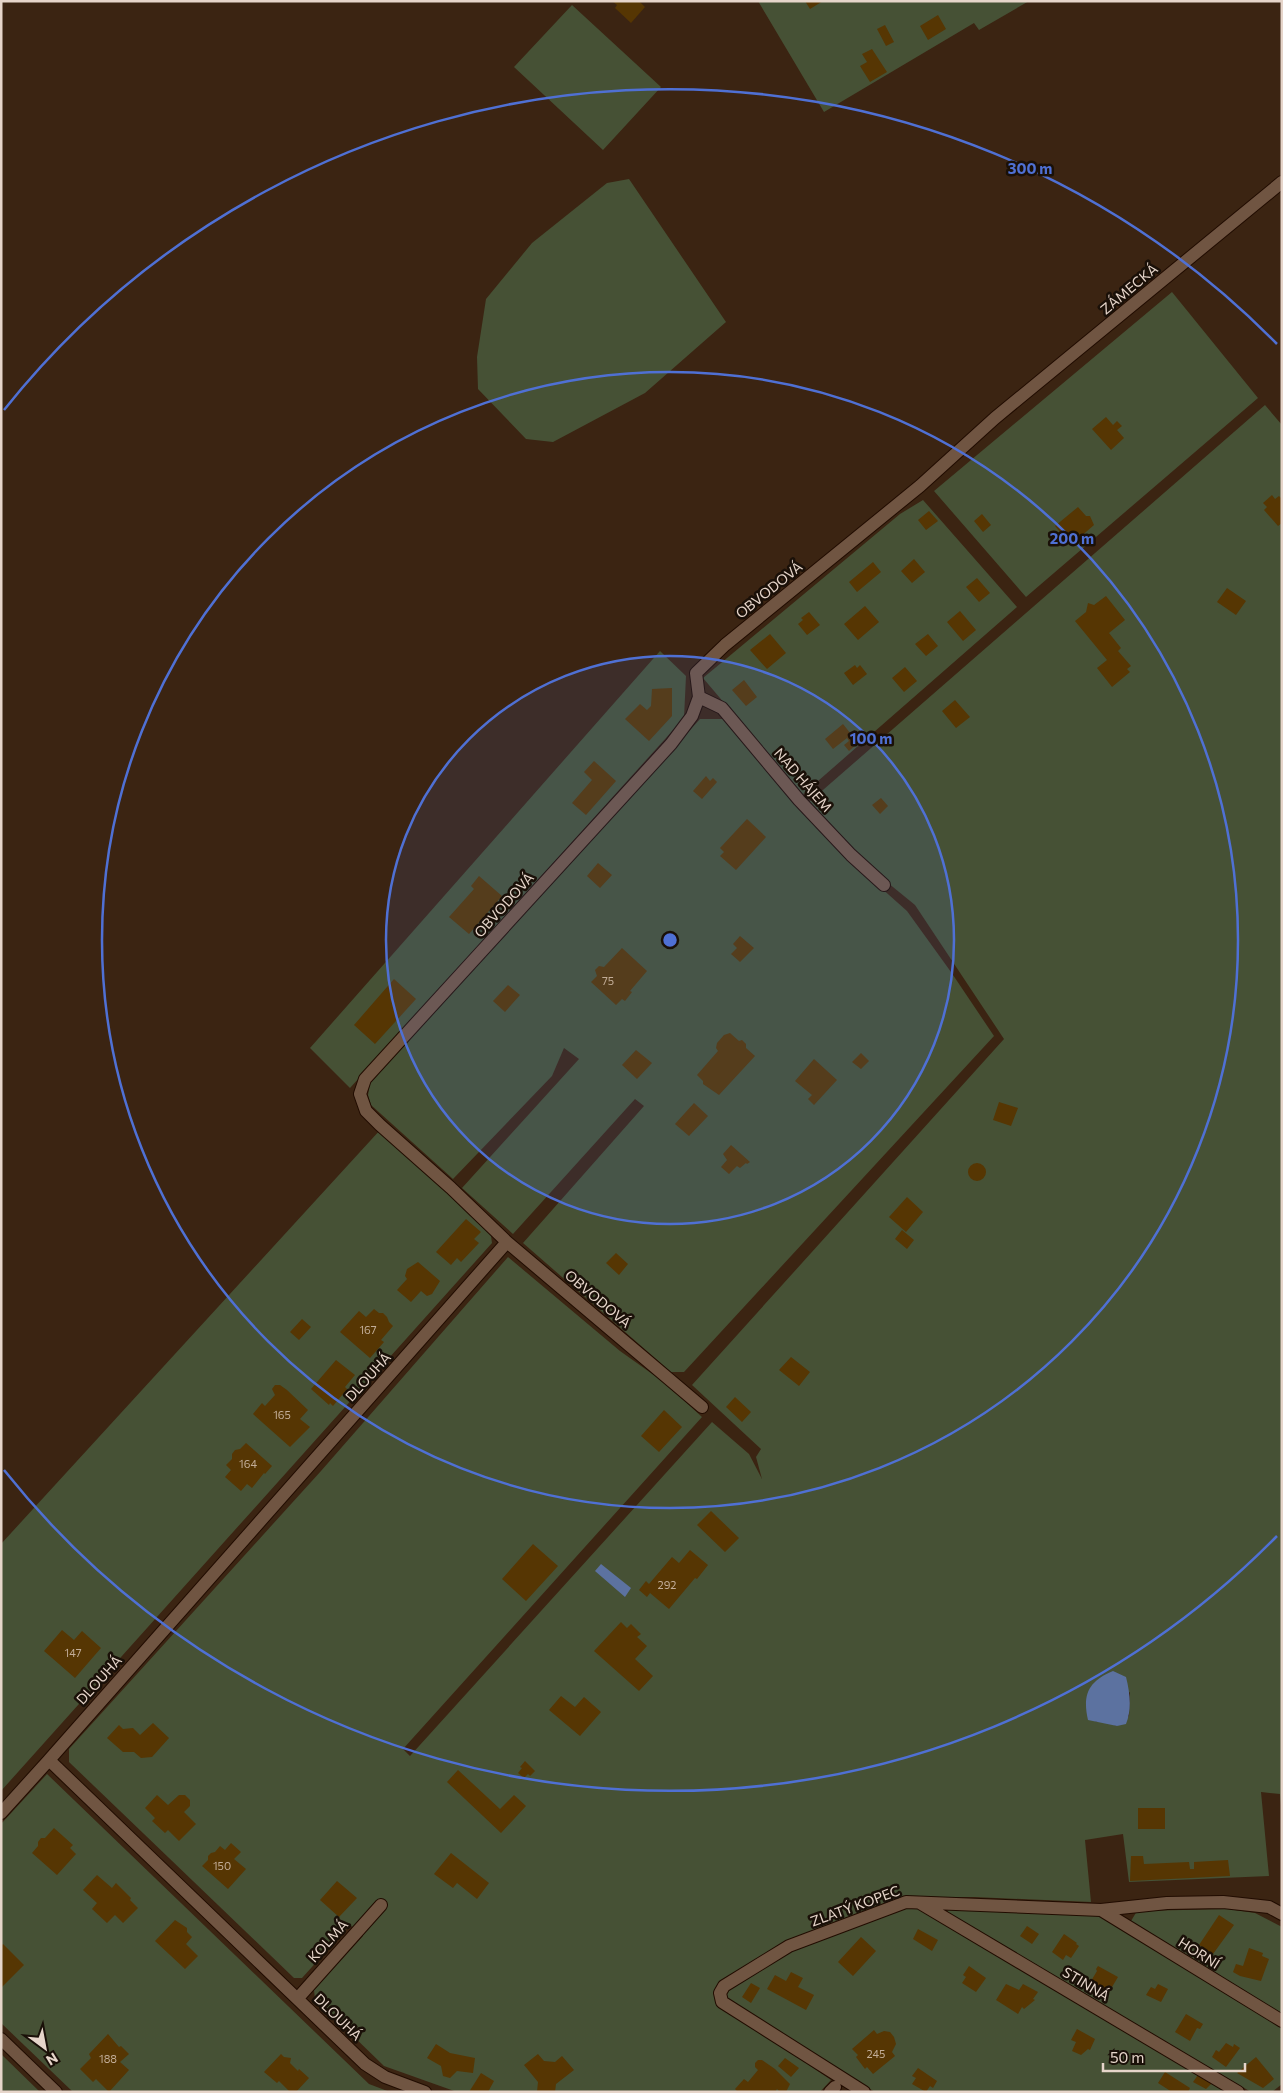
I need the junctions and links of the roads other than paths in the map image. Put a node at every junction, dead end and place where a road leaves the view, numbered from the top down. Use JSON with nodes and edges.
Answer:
{"nodes":[{"id":1,"x":1282,"y":182,"type":"edge"},
{"id":2,"x":995,"y":418,"type":"joint"},
{"id":3,"x":699,"y":697,"type":"junction"},
{"id":4,"x":884,"y":884,"type":"dead end"},
{"id":5,"x":507,"y":1242,"type":"junction"},
{"id":6,"x":702,"y":1407,"type":"dead end"},
{"id":7,"x":49,"y":1760,"type":"junction"},
{"id":8,"x":1,"y":1813,"type":"edge"},
{"id":9,"x":919,"y":1902,"type":"junction"},
{"id":10,"x":381,"y":1905,"type":"dead end"},
{"id":11,"x":1101,"y":1910,"type":"junction"},
{"id":12,"x":1282,"y":1914,"type":"edge"},
{"id":13,"x":298,"y":1998,"type":"junction"},
{"id":14,"x":1282,"y":2021,"type":"edge"},
{"id":15,"x":1,"y":2039,"type":"edge"},
{"id":16,"x":56,"y":2092,"type":"edge"},
{"id":17,"x":425,"y":2092,"type":"edge"},
{"id":18,"x":864,"y":2092,"type":"edge"},
{"id":19,"x":1238,"y":2092,"type":"edge"}],
"edges":[{"from":1,"to":2,"type":"street","name":"ZÁMECKÁ"},
{"from":2,"to":3,"type":"street","name":"OBVODOVÁ"},
{"from":3,"to":4,"type":"street","name":"NAD HÁJEM"},
{"from":3,"to":5,"type":"street","name":"OBVODOVÁ"},
{"from":5,"to":6,"type":"street","name":"OBVODOVÁ"},
{"from":5,"to":7,"type":"street","name":"DLOUHÁ"},
{"from":7,"to":8,"type":"street"},
{"from":7,"to":13,"type":"street","name":"DLOUHÁ"},
{"from":9,"to":11,"type":"street","name":"ZLATÝ KOPEC"},
{"from":9,"to":18,"type":"street","name":"ZLATÝ KOPEC"},
{"from":9,"to":19,"type":"street","name":"STINNÁ"},
{"from":10,"to":13,"type":"street","name":"KOLMÁ"},
{"from":11,"to":12,"type":"street","name":"ZLATÝ KOPEC"},
{"from":11,"to":14,"type":"street","name":"HORNÍ"},
{"from":13,"to":17,"type":"street","name":"DLOUHÁ"},
{"from":15,"to":16,"type":"street"}]}
